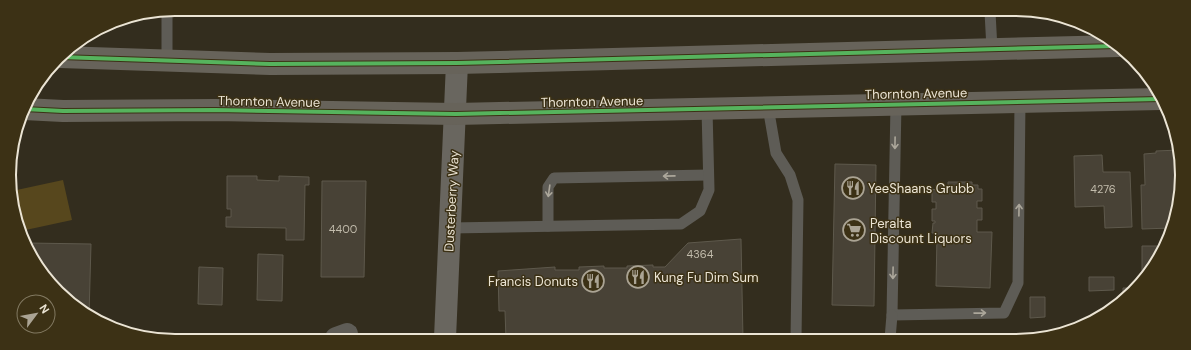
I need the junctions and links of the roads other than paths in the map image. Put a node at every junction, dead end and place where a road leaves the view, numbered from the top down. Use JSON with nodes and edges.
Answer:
{"nodes":[{"id":1,"x":167,"y":16,"type":"edge"},
{"id":2,"x":990,"y":16,"type":"edge"},
{"id":3,"x":1109,"y":46,"type":"edge"},
{"id":4,"x":992,"y":50,"type":"junction"},
{"id":5,"x":68,"y":57,"type":"edge"},
{"id":6,"x":167,"y":60,"type":"junction"},
{"id":7,"x":457,"y":63,"type":"junction"},
{"id":8,"x":1156,"y":99,"type":"edge"},
{"id":9,"x":1020,"y":102,"type":"junction"},
{"id":10,"x":896,"y":104,"type":"junction"},
{"id":11,"x":768,"y":107,"type":"junction"},
{"id":12,"x":30,"y":109,"type":"edge"},
{"id":13,"x":707,"y":109,"type":"junction"},
{"id":14,"x":456,"y":114,"type":"junction"},
{"id":15,"x":708,"y":175,"type":"junction"},
{"id":16,"x":548,"y":226,"type":"junction"},
{"id":17,"x":450,"y":228,"type":"junction"},
{"id":18,"x":892,"y":315,"type":"junction"},
{"id":19,"x":445,"y":334,"type":"edge"},
{"id":20,"x":796,"y":334,"type":"edge"},
{"id":21,"x":890,"y":334,"type":"edge"}],
"edges":[{"from":1,"to":6,"type":"lane"},
{"from":2,"to":4,"type":"lane"},
{"from":3,"to":4,"type":"main road"},
{"from":4,"to":7,"type":"main road"},
{"from":5,"to":6,"type":"main road"},
{"from":6,"to":7,"type":"main road"},
{"from":7,"to":14,"type":"main road","name":"Dusterberry Way"},
{"from":8,"to":9,"type":"main road","name":"Thornton Avenue"},
{"from":9,"to":10,"type":"main road","name":"Thornton Avenue"},
{"from":18,"to":9,"type":"lane","one_way":true},
{"from":10,"to":11,"type":"main road","name":"Thornton Avenue"},
{"from":10,"to":18,"type":"lane","one_way":true},
{"from":11,"to":13,"type":"main road","name":"Thornton Avenue"},
{"from":11,"to":20,"type":"lane"},
{"from":12,"to":14,"type":"main road","name":"Thornton Avenue"},
{"from":13,"to":14,"type":"main road","name":"Thornton Avenue"},
{"from":13,"to":15,"type":"lane"},
{"from":14,"to":17,"type":"main road","name":"Dusterberry Way"},
{"from":15,"to":16,"type":"lane"},
{"from":15,"to":16,"type":"lane","one_way":true},
{"from":16,"to":17,"type":"lane"},
{"from":17,"to":19,"type":"main road","name":"Dusterberry Way"},
{"from":18,"to":21,"type":"lane"}]}
